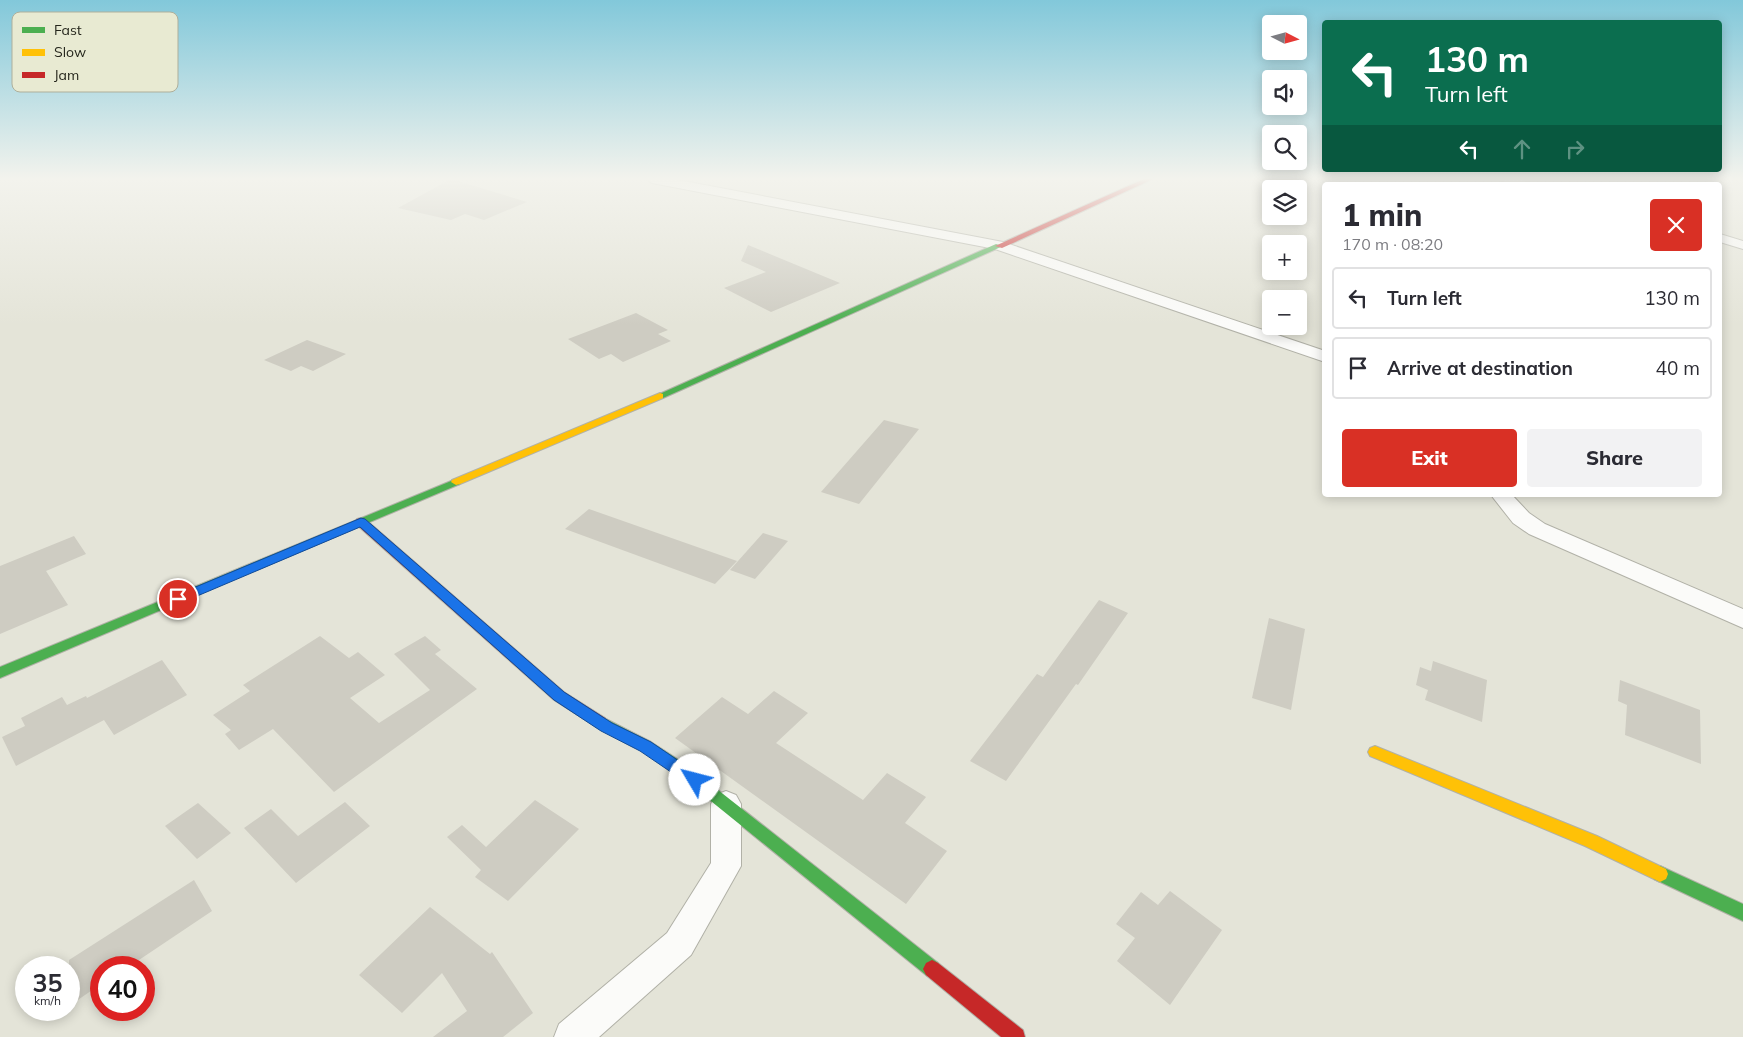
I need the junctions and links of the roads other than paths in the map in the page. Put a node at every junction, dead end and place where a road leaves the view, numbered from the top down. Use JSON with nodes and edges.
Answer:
{"nodes":[{"id":1,"x":906,"y":227,"type":"edge"},
{"id":2,"x":1039,"y":227,"type":"edge"},
{"id":3,"x":1722,"y":239,"type":"edge"},
{"id":4,"x":998,"y":245,"type":"junction"},
{"id":5,"x":1743,"y":245,"type":"edge"},
{"id":6,"x":1322,"y":356,"type":"edge"},
{"id":7,"x":1503,"y":497,"type":"edge"},
{"id":8,"x":361,"y":522,"type":"junction"},
{"id":9,"x":1743,"y":618,"type":"edge"},
{"id":10,"x":0,"y":673,"type":"edge"},
{"id":11,"x":1375,"y":752,"type":"dead end"},
{"id":12,"x":726,"y":804,"type":"junction"},
{"id":13,"x":1743,"y":913,"type":"edge"},
{"id":14,"x":572,"y":1037,"type":"edge"},
{"id":15,"x":1016,"y":1037,"type":"edge"}],
"edges":[{"from":1,"to":4,"type":"street"},
{"from":2,"to":4,"type":"street"},
{"from":3,"to":5,"type":"street"},
{"from":4,"to":6,"type":"street"},
{"from":4,"to":8,"type":"street"},
{"from":7,"to":9,"type":"street"},
{"from":8,"to":10,"type":"street"},
{"from":8,"to":12,"type":"street"},
{"from":11,"to":13,"type":"street"},
{"from":12,"to":14,"type":"street"},
{"from":12,"to":15,"type":"street"}]}
